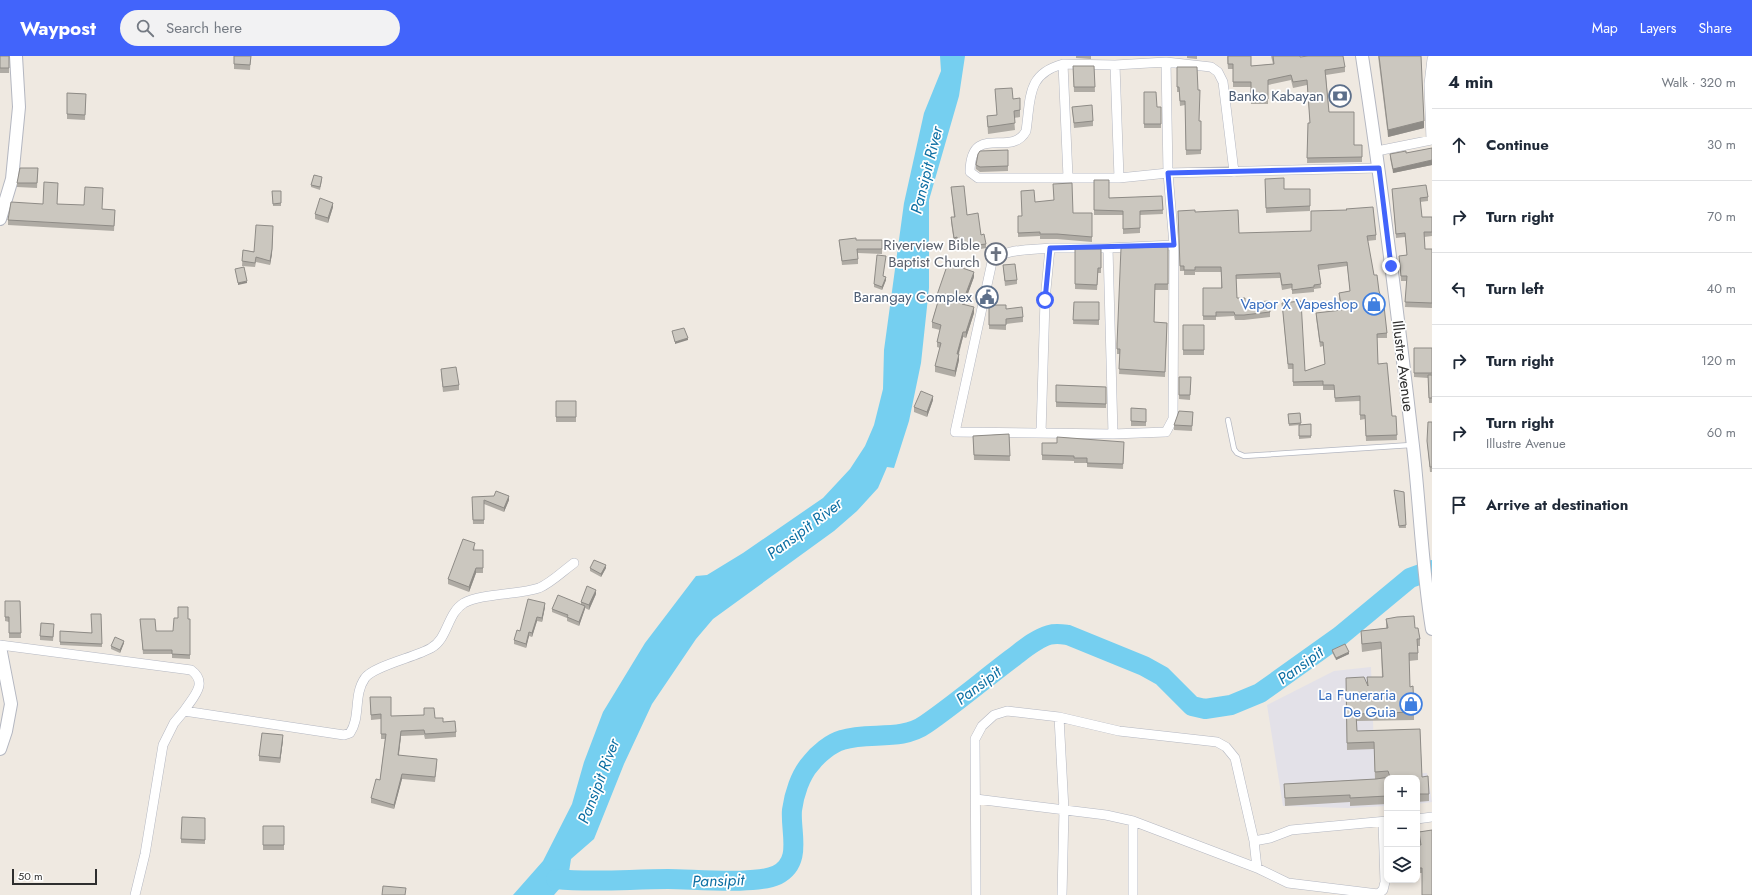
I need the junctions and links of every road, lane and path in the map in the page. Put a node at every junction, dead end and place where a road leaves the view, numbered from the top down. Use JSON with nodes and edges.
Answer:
{"nodes":[{"id":1,"x":16,"y":56,"type":"edge"},
{"id":2,"x":1362,"y":56,"type":"edge"},
{"id":3,"x":1432,"y":59,"type":"edge"},
{"id":4,"x":1166,"y":62,"type":"junction"},
{"id":5,"x":1063,"y":64,"type":"junction"},
{"id":6,"x":1115,"y":65,"type":"junction"},
{"id":7,"x":1431,"y":140,"type":"edge"},
{"id":8,"x":1376,"y":151,"type":"junction"},
{"id":9,"x":1379,"y":168,"type":"junction"},
{"id":10,"x":1234,"y":172,"type":"junction"},
{"id":11,"x":1168,"y":173,"type":"junction"},
{"id":12,"x":1068,"y":177,"type":"junction"},
{"id":13,"x":1119,"y":178,"type":"junction"},
{"id":14,"x":0,"y":219,"type":"edge"},
{"id":15,"x":1174,"y":245,"type":"junction"},
{"id":16,"x":1050,"y":248,"type":"junction"},
{"id":17,"x":1108,"y":248,"type":"junction"},
{"id":18,"x":1228,"y":420,"type":"dead end"},
{"id":19,"x":1041,"y":433,"type":"junction"},
{"id":20,"x":1113,"y":434,"type":"junction"},
{"id":21,"x":1413,"y":445,"type":"junction"},
{"id":22,"x":574,"y":563,"type":"dead end"},
{"id":23,"x":1432,"y":629,"type":"edge"},
{"id":24,"x":0,"y":646,"type":"edge"},
{"id":25,"x":184,"y":711,"type":"junction"},
{"id":26,"x":1059,"y":717,"type":"junction"},
{"id":27,"x":3,"y":731,"type":"edge"},
{"id":28,"x":0,"y":749,"type":"edge"},
{"id":29,"x":976,"y":799,"type":"junction"},
{"id":30,"x":1064,"y":810,"type":"junction"},
{"id":31,"x":1432,"y":817,"type":"edge"},
{"id":32,"x":1420,"y":819,"type":"edge"},
{"id":33,"x":1133,"y":821,"type":"junction"},
{"id":34,"x":1384,"y":822,"type":"edge"},
{"id":35,"x":1254,"y":841,"type":"junction"},
{"id":36,"x":1385,"y":847,"type":"edge"},
{"id":37,"x":1257,"y":868,"type":"junction"},
{"id":38,"x":134,"y":895,"type":"edge"},
{"id":39,"x":976,"y":895,"type":"edge"},
{"id":40,"x":1062,"y":895,"type":"edge"},
{"id":41,"x":1133,"y":895,"type":"edge"}],
"edges":[{"from":1,"to":14,"type":"main road"},
{"from":2,"to":8,"type":"main road","name":"Illustre Avenue"},
{"from":3,"to":7,"type":"street"},
{"from":4,"to":6,"type":"street"},
{"from":4,"to":10,"type":"street"},
{"from":4,"to":11,"type":"street"},
{"from":5,"to":6,"type":"street"},
{"from":5,"to":12,"type":"street"},
{"from":5,"to":12,"type":"street"},
{"from":6,"to":13,"type":"street"},
{"from":7,"to":8,"type":"street"},
{"from":8,"to":9,"type":"main road","name":"Illustre Avenue"},
{"from":9,"to":10,"type":"street"},
{"from":9,"to":21,"type":"main road","name":"Illustre Avenue"},
{"from":10,"to":11,"type":"street"},
{"from":11,"to":13,"type":"street"},
{"from":11,"to":15,"type":"street"},
{"from":12,"to":13,"type":"street"},
{"from":15,"to":17,"type":"street"},
{"from":15,"to":20,"type":"street"},
{"from":16,"to":17,"type":"street"},
{"from":16,"to":19,"type":"street"},
{"from":16,"to":19,"type":"street"},
{"from":17,"to":20,"type":"street"},
{"from":18,"to":21,"type":"lane"},
{"from":19,"to":20,"type":"street"},
{"from":21,"to":23,"type":"main road","name":"Illustre Avenue"},
{"from":22,"to":25,"type":"street"},
{"from":24,"to":25,"type":"street"},
{"from":24,"to":27,"type":"main road"},
{"from":25,"to":38,"type":"street"},
{"from":26,"to":29,"type":"street"},
{"from":26,"to":30,"type":"street"},
{"from":26,"to":35,"type":"street"},
{"from":27,"to":28,"type":"main road"},
{"from":29,"to":30,"type":"street"},
{"from":29,"to":39,"type":"street"},
{"from":30,"to":33,"type":"street"},
{"from":30,"to":40,"type":"street"},
{"from":31,"to":32,"type":"street"},
{"from":33,"to":37,"type":"street"},
{"from":33,"to":41,"type":"street"},
{"from":34,"to":35,"type":"street"},
{"from":35,"to":37,"type":"street"},
{"from":36,"to":37,"type":"street"}]}
